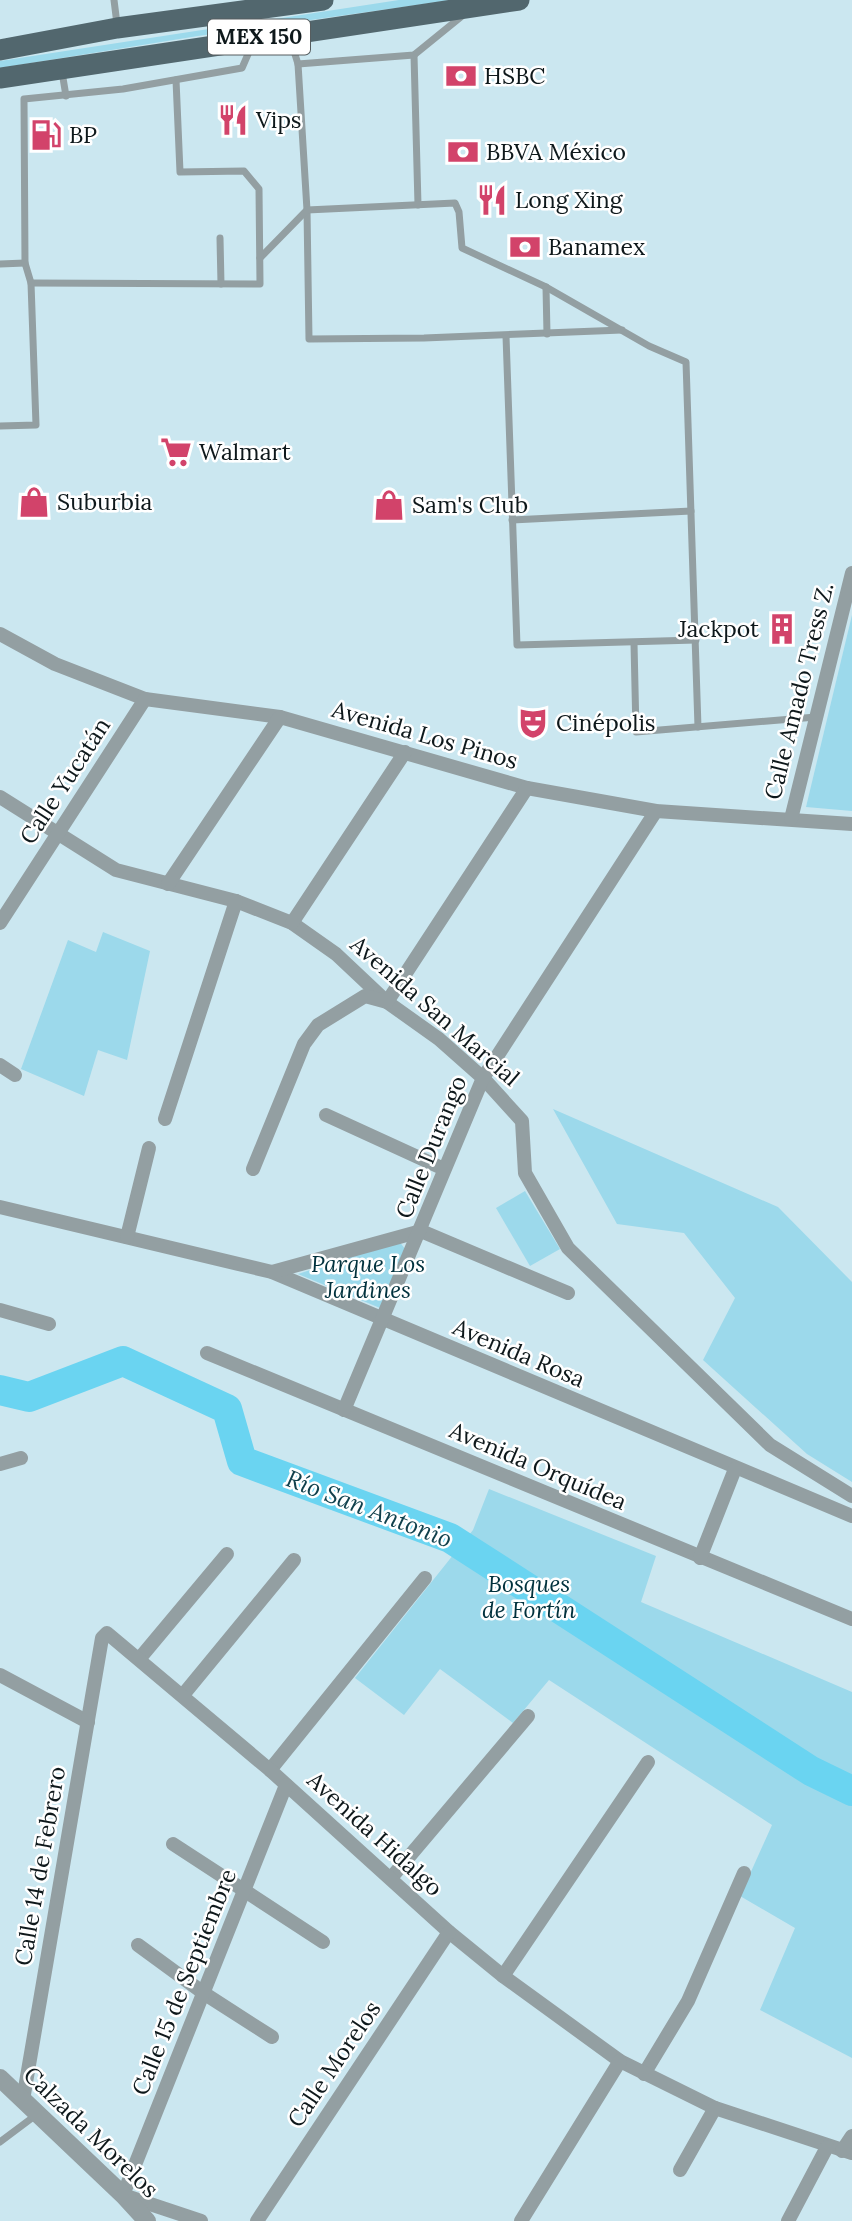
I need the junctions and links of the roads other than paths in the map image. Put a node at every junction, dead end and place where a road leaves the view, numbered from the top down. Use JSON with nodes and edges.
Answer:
{"nodes":[{"id":1,"x":114,"y":0,"type":"edge"},
{"id":2,"x":323,"y":0,"type":"edge"},
{"id":3,"x":519,"y":0,"type":"edge"},
{"id":4,"x":474,"y":6,"type":"junction"},
{"id":5,"x":117,"y":28,"type":"junction"},
{"id":6,"x":288,"y":33,"type":"junction"},
{"id":7,"x":254,"y":38,"type":"junction"},
{"id":8,"x":0,"y":50,"type":"edge"},
{"id":9,"x":414,"y":55,"type":"junction"},
{"id":10,"x":298,"y":64,"type":"junction"},
{"id":11,"x":62,"y":68,"type":"junction"},
{"id":12,"x":0,"y":78,"type":"edge"},
{"id":13,"x":176,"y":80,"type":"junction"},
{"id":14,"x":66,"y":96,"type":"junction"},
{"id":15,"x":418,"y":205,"type":"junction"},
{"id":16,"x":307,"y":210,"type":"junction"},
{"id":17,"x":220,"y":238,"type":"dead end"},
{"id":18,"x":260,"y":258,"type":"junction"},
{"id":19,"x":25,"y":263,"type":"junction"},
{"id":20,"x":0,"y":264,"type":"edge"},
{"id":21,"x":32,"y":283,"type":"junction"},
{"id":22,"x":221,"y":284,"type":"junction"},
{"id":23,"x":545,"y":287,"type":"junction"},
{"id":24,"x":622,"y":330,"type":"junction"},
{"id":25,"x":547,"y":334,"type":"junction"},
{"id":26,"x":506,"y":336,"type":"junction"},
{"id":27,"x":0,"y":426,"type":"edge"},
{"id":28,"x":691,"y":511,"type":"junction"},
{"id":29,"x":512,"y":520,"type":"junction"},
{"id":30,"x":852,"y":573,"type":"edge"},
{"id":31,"x":0,"y":634,"type":"edge"},
{"id":32,"x":696,"y":640,"type":"junction"},
{"id":33,"x":634,"y":643,"type":"junction"},
{"id":34,"x":145,"y":699,"type":"junction"},
{"id":35,"x":280,"y":717,"type":"junction"},
{"id":36,"x":817,"y":718,"type":"junction"},
{"id":37,"x":698,"y":727,"type":"junction"},
{"id":38,"x":405,"y":752,"type":"junction"},
{"id":39,"x":527,"y":788,"type":"junction"},
{"id":40,"x":0,"y":797,"type":"edge"},
{"id":41,"x":656,"y":810,"type":"junction"},
{"id":42,"x":791,"y":820,"type":"junction"},
{"id":43,"x":852,"y":824,"type":"edge"},
{"id":44,"x":58,"y":833,"type":"junction"},
{"id":45,"x":168,"y":884,"type":"junction"},
{"id":46,"x":236,"y":901,"type":"junction"},
{"id":47,"x":0,"y":923,"type":"edge"},
{"id":48,"x":292,"y":923,"type":"junction"},
{"id":49,"x":387,"y":1002,"type":"junction"},
{"id":50,"x":0,"y":1065,"type":"edge"},
{"id":51,"x":15,"y":1075,"type":"dead end"},
{"id":52,"x":483,"y":1078,"type":"junction"},
{"id":53,"x":326,"y":1115,"type":"dead end"},
{"id":54,"x":165,"y":1119,"type":"dead end"},
{"id":55,"x":149,"y":1148,"type":"dead end"},
{"id":56,"x":253,"y":1169,"type":"dead end"},
{"id":57,"x":444,"y":1169,"type":"junction"},
{"id":58,"x":0,"y":1207,"type":"edge"},
{"id":59,"x":421,"y":1231,"type":"junction"},
{"id":60,"x":127,"y":1237,"type":"junction"},
{"id":61,"x":272,"y":1272,"type":"junction"},
{"id":62,"x":568,"y":1293,"type":"dead end"},
{"id":63,"x":0,"y":1310,"type":"edge"},
{"id":64,"x":384,"y":1321,"type":"junction"},
{"id":65,"x":49,"y":1324,"type":"dead end"},
{"id":66,"x":207,"y":1353,"type":"dead end"},
{"id":67,"x":344,"y":1410,"type":"junction"},
{"id":68,"x":21,"y":1458,"type":"dead end"},
{"id":69,"x":0,"y":1464,"type":"edge"},
{"id":70,"x":735,"y":1469,"type":"junction"},
{"id":71,"x":852,"y":1496,"type":"edge"},
{"id":72,"x":852,"y":1516,"type":"edge"},
{"id":73,"x":227,"y":1554,"type":"dead end"},
{"id":74,"x":700,"y":1558,"type":"junction"},
{"id":75,"x":294,"y":1560,"type":"dead end"},
{"id":76,"x":425,"y":1578,"type":"dead end"},
{"id":77,"x":852,"y":1619,"type":"edge"},
{"id":78,"x":107,"y":1633,"type":"joint"},
{"id":79,"x":140,"y":1658,"type":"junction"},
{"id":80,"x":0,"y":1675,"type":"edge"},
{"id":81,"x":183,"y":1695,"type":"junction"},
{"id":82,"x":528,"y":1716,"type":"dead end"},
{"id":83,"x":88,"y":1722,"type":"junction"},
{"id":84,"x":648,"y":1762,"type":"dead end"},
{"id":85,"x":270,"y":1770,"type":"junction"},
{"id":86,"x":286,"y":1785,"type":"junction"},
{"id":87,"x":173,"y":1844,"type":"dead end"},
{"id":88,"x":744,"y":1873,"type":"dead end"},
{"id":89,"x":391,"y":1878,"type":"junction"},
{"id":90,"x":245,"y":1891,"type":"junction"},
{"id":91,"x":449,"y":1932,"type":"junction"},
{"id":92,"x":323,"y":1942,"type":"dead end"},
{"id":93,"x":138,"y":1945,"type":"dead end"},
{"id":94,"x":503,"y":1976,"type":"junction"},
{"id":95,"x":205,"y":1994,"type":"junction"},
{"id":96,"x":272,"y":2037,"type":"dead end"},
{"id":97,"x":620,"y":2061,"type":"junction"},
{"id":98,"x":644,"y":2074,"type":"junction"},
{"id":99,"x":1,"y":2080,"type":"edge"},
{"id":100,"x":23,"y":2100,"type":"junction"},
{"id":101,"x":715,"y":2108,"type":"junction"},
{"id":102,"x":39,"y":2113,"type":"junction"},
{"id":103,"x":852,"y":2136,"type":"edge"},
{"id":104,"x":1,"y":2140,"type":"edge"},
{"id":105,"x":827,"y":2147,"type":"junction"},
{"id":106,"x":847,"y":2152,"type":"edge"},
{"id":107,"x":680,"y":2170,"type":"dead end"},
{"id":108,"x":123,"y":2195,"type":"junction"},
{"id":109,"x":147,"y":2221,"type":"edge"},
{"id":110,"x":201,"y":2221,"type":"edge"},
{"id":111,"x":257,"y":2221,"type":"edge"},
{"id":112,"x":522,"y":2221,"type":"edge"},
{"id":113,"x":788,"y":2221,"type":"edge"}],
"edges":[{"from":1,"to":5,"type":"lane"},
{"from":2,"to":5,"type":"main road","number":"MEX 150"},
{"from":3,"to":4,"type":"main road","number":"MEX 150"},
{"from":4,"to":6,"type":"main road","number":"MEX 150"},
{"from":4,"to":9,"type":"lane"},
{"from":5,"to":8,"type":"main road","number":"MEX 150"},
{"from":6,"to":7,"type":"main road","number":"MEX 150"},
{"from":6,"to":10,"type":"lane"},
{"from":7,"to":11,"type":"main road","number":"MEX 150"},
{"from":7,"to":13,"type":"lane"},
{"from":9,"to":10,"type":"lane"},
{"from":9,"to":15,"type":"lane"},
{"from":10,"to":16,"type":"lane"},
{"from":11,"to":12,"type":"main road","number":"MEX 150"},
{"from":11,"to":14,"type":"lane"},
{"from":13,"to":14,"type":"lane"},
{"from":13,"to":18,"type":"lane"},
{"from":14,"to":19,"type":"lane"},
{"from":15,"to":16,"type":"lane"},
{"from":15,"to":23,"type":"lane"},
{"from":16,"to":18,"type":"lane"},
{"from":16,"to":26,"type":"lane"},
{"from":17,"to":22,"type":"lane"},
{"from":18,"to":22,"type":"lane"},
{"from":19,"to":20,"type":"lane"},
{"from":19,"to":21,"type":"lane"},
{"from":21,"to":22,"type":"lane"},
{"from":21,"to":27,"type":"lane"},
{"from":23,"to":24,"type":"lane"},
{"from":23,"to":25,"type":"lane"},
{"from":24,"to":25,"type":"lane"},
{"from":24,"to":28,"type":"lane"},
{"from":25,"to":26,"type":"lane"},
{"from":26,"to":29,"type":"lane"},
{"from":28,"to":29,"type":"lane"},
{"from":28,"to":32,"type":"lane"},
{"from":29,"to":33,"type":"lane"},
{"from":30,"to":36,"type":"street","name":"Calle Amado Tress Z."},
{"from":31,"to":34,"type":"street","name":"Avenida Los Pinos"},
{"from":32,"to":33,"type":"lane"},
{"from":32,"to":37,"type":"lane"},
{"from":33,"to":37,"type":"lane"},
{"from":34,"to":35,"type":"street","name":"Avenida Los Pinos"},
{"from":34,"to":44,"type":"street","name":"Calle Yucatán"},
{"from":35,"to":38,"type":"street","name":"Avenida Los Pinos"},
{"from":35,"to":45,"type":"street"},
{"from":36,"to":37,"type":"lane"},
{"from":36,"to":42,"type":"street","name":"Calle Amado Tress Z."},
{"from":38,"to":39,"type":"street","name":"Avenida Los Pinos"},
{"from":38,"to":48,"type":"street"},
{"from":39,"to":41,"type":"street","name":"Avenida Los Pinos"},
{"from":39,"to":49,"type":"street"},
{"from":40,"to":44,"type":"street","name":"Avenida San Marcial"},
{"from":41,"to":42,"type":"street","name":"Avenida Los Pinos"},
{"from":41,"to":52,"type":"street","name":"Calle Durango"},
{"from":42,"to":43,"type":"street","name":"Avenida Los Pinos"},
{"from":44,"to":45,"type":"street","name":"Avenida San Marcial"},
{"from":44,"to":47,"type":"street","name":"Calle Yucatán"},
{"from":45,"to":46,"type":"street","name":"Avenida San Marcial"},
{"from":46,"to":48,"type":"street","name":"Avenida San Marcial"},
{"from":46,"to":54,"type":"street"},
{"from":48,"to":49,"type":"street","name":"Avenida San Marcial"},
{"from":49,"to":52,"type":"street","name":"Avenida San Marcial"},
{"from":49,"to":56,"type":"street"},
{"from":50,"to":51,"type":"street"},
{"from":52,"to":57,"type":"street","name":"Calle Durango"},
{"from":52,"to":71,"type":"street","name":"Avenida San Marcial"},
{"from":53,"to":57,"type":"street"},
{"from":55,"to":60,"type":"street"},
{"from":57,"to":59,"type":"street","name":"Calle Durango"},
{"from":58,"to":60,"type":"street","name":"Avenida Rosa"},
{"from":59,"to":61,"type":"street"},
{"from":59,"to":62,"type":"street"},
{"from":59,"to":64,"type":"street","name":"Calle Durango"},
{"from":60,"to":61,"type":"street","name":"Avenida Rosa"},
{"from":61,"to":64,"type":"street","name":"Avenida Rosa"},
{"from":63,"to":65,"type":"street"},
{"from":64,"to":67,"type":"street","name":"Calle Durango"},
{"from":64,"to":70,"type":"street","name":"Avenida Rosa"},
{"from":66,"to":67,"type":"street","name":"Avenida Orquídea"},
{"from":67,"to":74,"type":"street","name":"Avenida Orquídea"},
{"from":68,"to":69,"type":"street"},
{"from":70,"to":72,"type":"street","name":"Avenida Rosa"},
{"from":70,"to":74,"type":"street"},
{"from":73,"to":79,"type":"street"},
{"from":74,"to":77,"type":"street","name":"Avenida Orquídea"},
{"from":75,"to":81,"type":"street"},
{"from":76,"to":85,"type":"street"},
{"from":78,"to":79,"type":"street","name":"Avenida Hidalgo"},
{"from":78,"to":83,"type":"street","name":"Calle 14 de Febrero"},
{"from":79,"to":81,"type":"street","name":"Avenida Hidalgo"},
{"from":80,"to":83,"type":"street"},
{"from":81,"to":85,"type":"street","name":"Avenida Hidalgo"},
{"from":82,"to":89,"type":"street"},
{"from":83,"to":100,"type":"street","name":"Calle 14 de Febrero"},
{"from":84,"to":94,"type":"street"},
{"from":85,"to":86,"type":"street","name":"Avenida Hidalgo"},
{"from":86,"to":89,"type":"street","name":"Avenida Hidalgo"},
{"from":86,"to":90,"type":"street","name":"Calle 15 de Septiembre"},
{"from":87,"to":90,"type":"street"},
{"from":88,"to":98,"type":"street"},
{"from":89,"to":91,"type":"street","name":"Avenida Hidalgo"},
{"from":90,"to":92,"type":"street"},
{"from":90,"to":95,"type":"street","name":"Calle 15 de Septiembre"},
{"from":91,"to":94,"type":"street","name":"Avenida Hidalgo"},
{"from":91,"to":111,"type":"street","name":"Calle Morelos"},
{"from":93,"to":95,"type":"street"},
{"from":94,"to":97,"type":"street","name":"Avenida Hidalgo"},
{"from":95,"to":96,"type":"street"},
{"from":95,"to":108,"type":"street","name":"Calle 15 de Septiembre"},
{"from":97,"to":98,"type":"street","name":"Avenida Hidalgo"},
{"from":97,"to":112,"type":"street"},
{"from":98,"to":101,"type":"street","name":"Avenida Hidalgo"},
{"from":99,"to":100,"type":"street","name":"Calzada Morelos"},
{"from":100,"to":102,"type":"street","name":"Calzada Morelos"},
{"from":101,"to":105,"type":"street","name":"Avenida Hidalgo"},
{"from":101,"to":107,"type":"street"},
{"from":102,"to":104,"type":"lane"},
{"from":102,"to":108,"type":"street","name":"Calzada Morelos"},
{"from":103,"to":106,"type":"street"},
{"from":105,"to":106,"type":"street","name":"Avenida Hidalgo"},
{"from":105,"to":113,"type":"street"},
{"from":108,"to":109,"type":"street","name":"Calzada Morelos"},
{"from":108,"to":110,"type":"street"}]}
